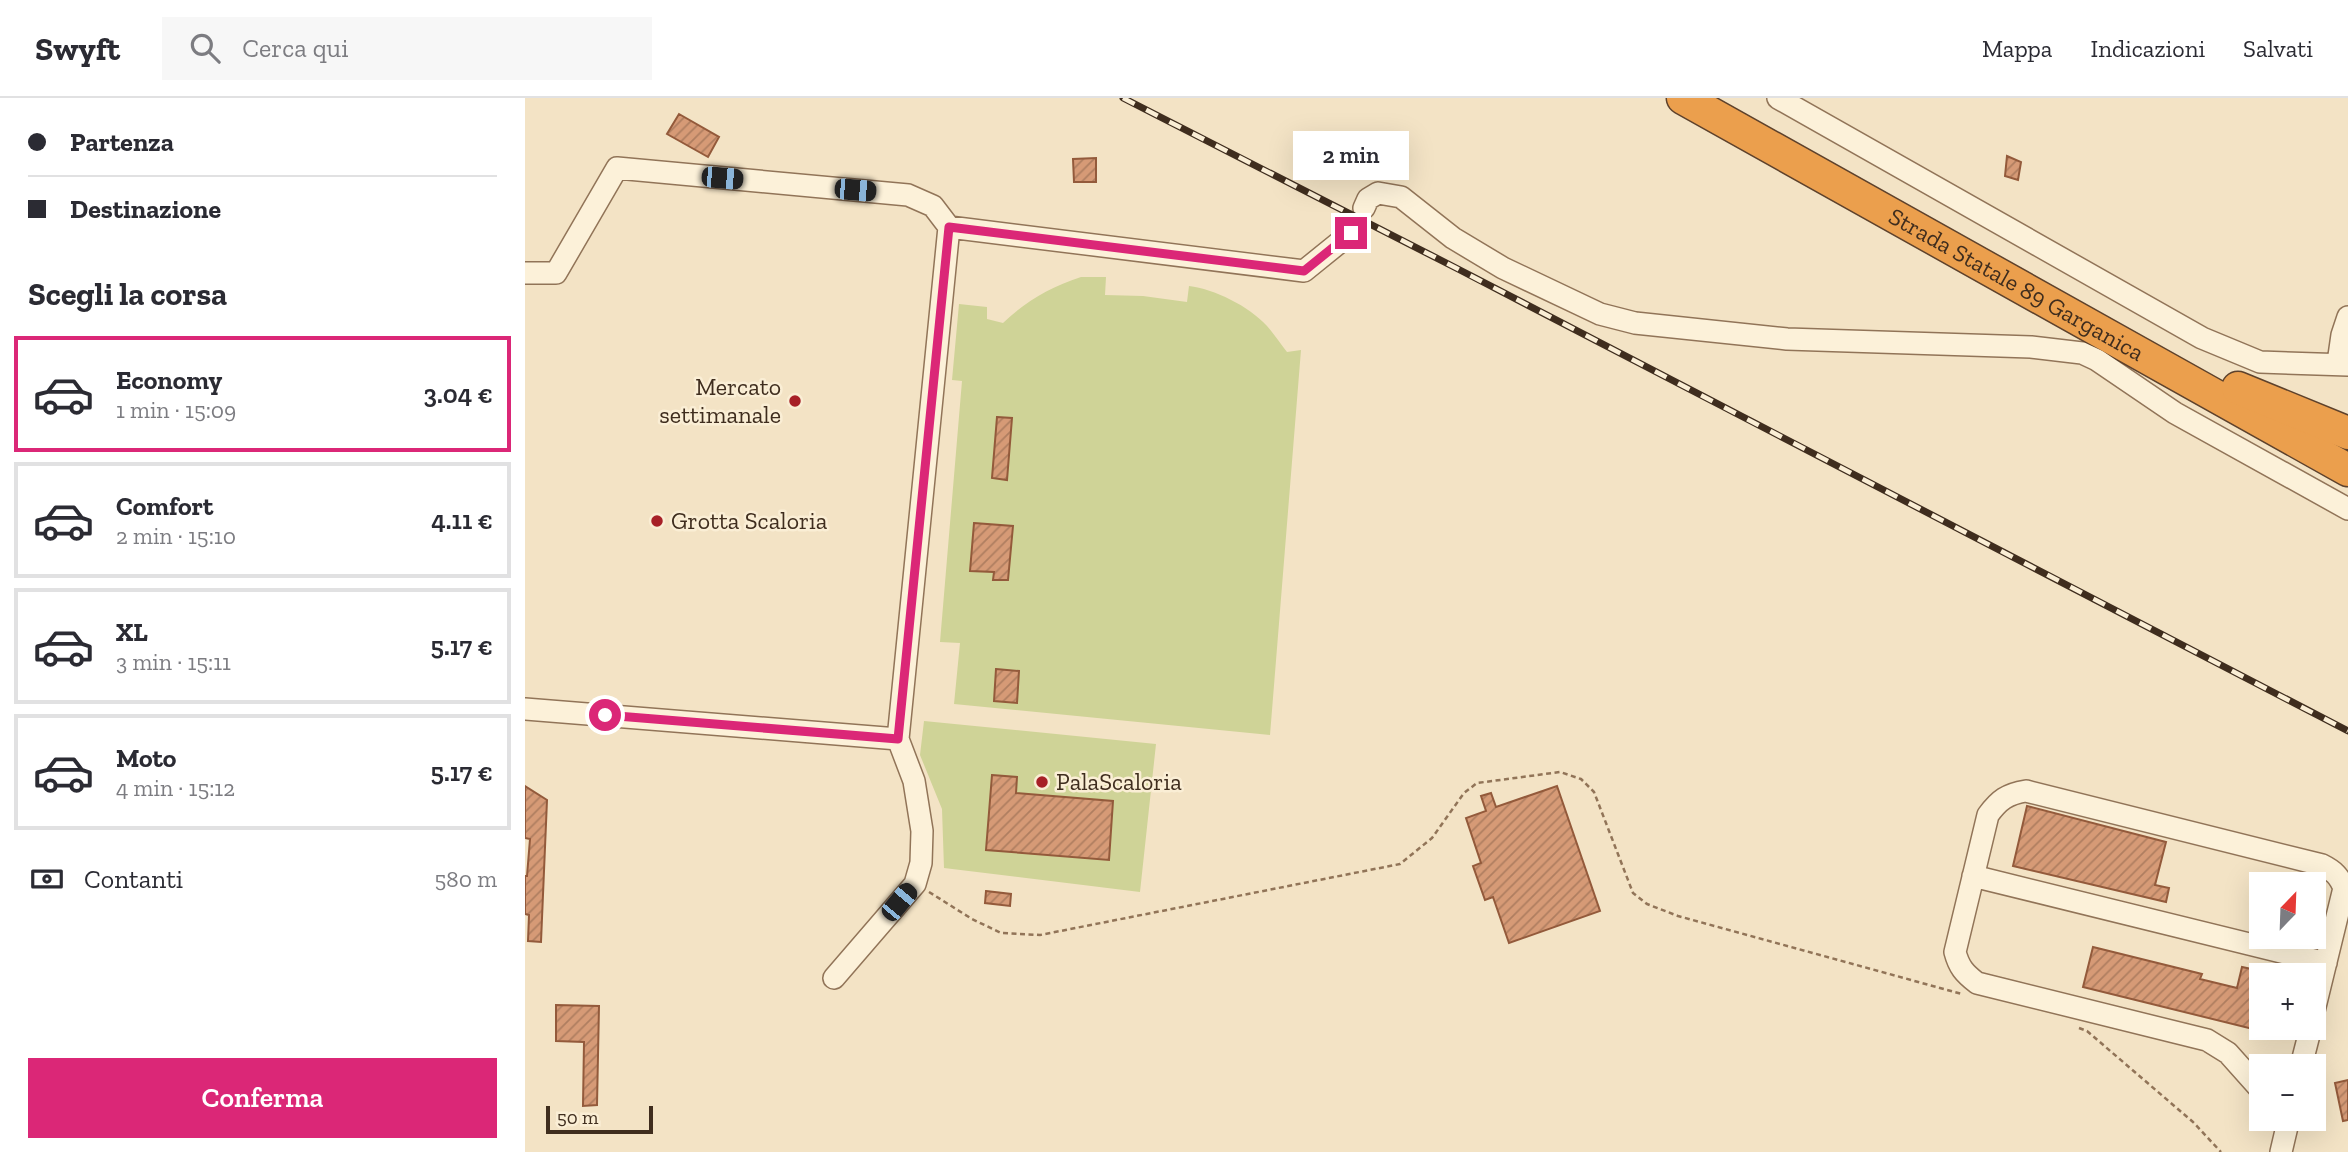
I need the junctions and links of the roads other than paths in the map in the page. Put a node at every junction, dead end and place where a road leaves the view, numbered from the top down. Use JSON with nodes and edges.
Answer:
{"nodes":[{"id":1,"x":1683,"y":98,"type":"edge"},
{"id":2,"x":1719,"y":98,"type":"edge"},
{"id":3,"x":1778,"y":98,"type":"edge"},
{"id":4,"x":1364,"y":208,"type":"tunnel mouth"},
{"id":5,"x":949,"y":227,"type":"junction"},
{"id":6,"x":1351,"y":233,"type":"tunnel mouth"},
{"id":7,"x":525,"y":272,"type":"edge"},
{"id":8,"x":2348,"y":317,"type":"edge"},
{"id":9,"x":2343,"y":364,"type":"edge"},
{"id":10,"x":2238,"y":388,"type":"junction"},
{"id":11,"x":2348,"y":433,"type":"edge"},
{"id":12,"x":2348,"y":450,"type":"edge"},
{"id":13,"x":2348,"y":470,"type":"edge"},
{"id":14,"x":2348,"y":509,"type":"edge"},
{"id":15,"x":525,"y":709,"type":"edge"},
{"id":16,"x":898,"y":739,"type":"junction"},
{"id":17,"x":1973,"y":876,"type":"junction"},
{"id":18,"x":2322,"y":963,"type":"edge"},
{"id":19,"x":2326,"y":964,"type":"edge"},
{"id":20,"x":834,"y":978,"type":"dead end"},
{"id":21,"x":2249,"y":1076,"type":"edge"},
{"id":22,"x":2278,"y":1131,"type":"edge"},
{"id":23,"x":2286,"y":1131,"type":"edge"},
{"id":24,"x":2280,"y":1152,"type":"edge"}],
"edges":[{"from":1,"to":13,"type":"highway","name":"Strada Statale 89 Garganica"},
{"from":2,"to":10,"type":"highway","name":"Strada Statale 89 Garganica"},
{"from":3,"to":9,"type":"street"},
{"from":4,"to":14,"type":"street"},
{"from":5,"to":6,"type":"street"},
{"from":5,"to":7,"type":"street"},
{"from":5,"to":16,"type":"street"},
{"from":8,"to":9,"type":"street"},
{"from":10,"to":11,"type":"highway"},
{"from":10,"to":12,"type":"highway","name":"Strada Statale 89 Garganica"},
{"from":15,"to":16,"type":"street"},
{"from":16,"to":20,"type":"street"},
{"from":17,"to":18,"type":"street"},
{"from":17,"to":19,"type":"street"},
{"from":17,"to":21,"type":"street"},
{"from":22,"to":24,"type":"street"},
{"from":23,"to":24,"type":"street"}]}
